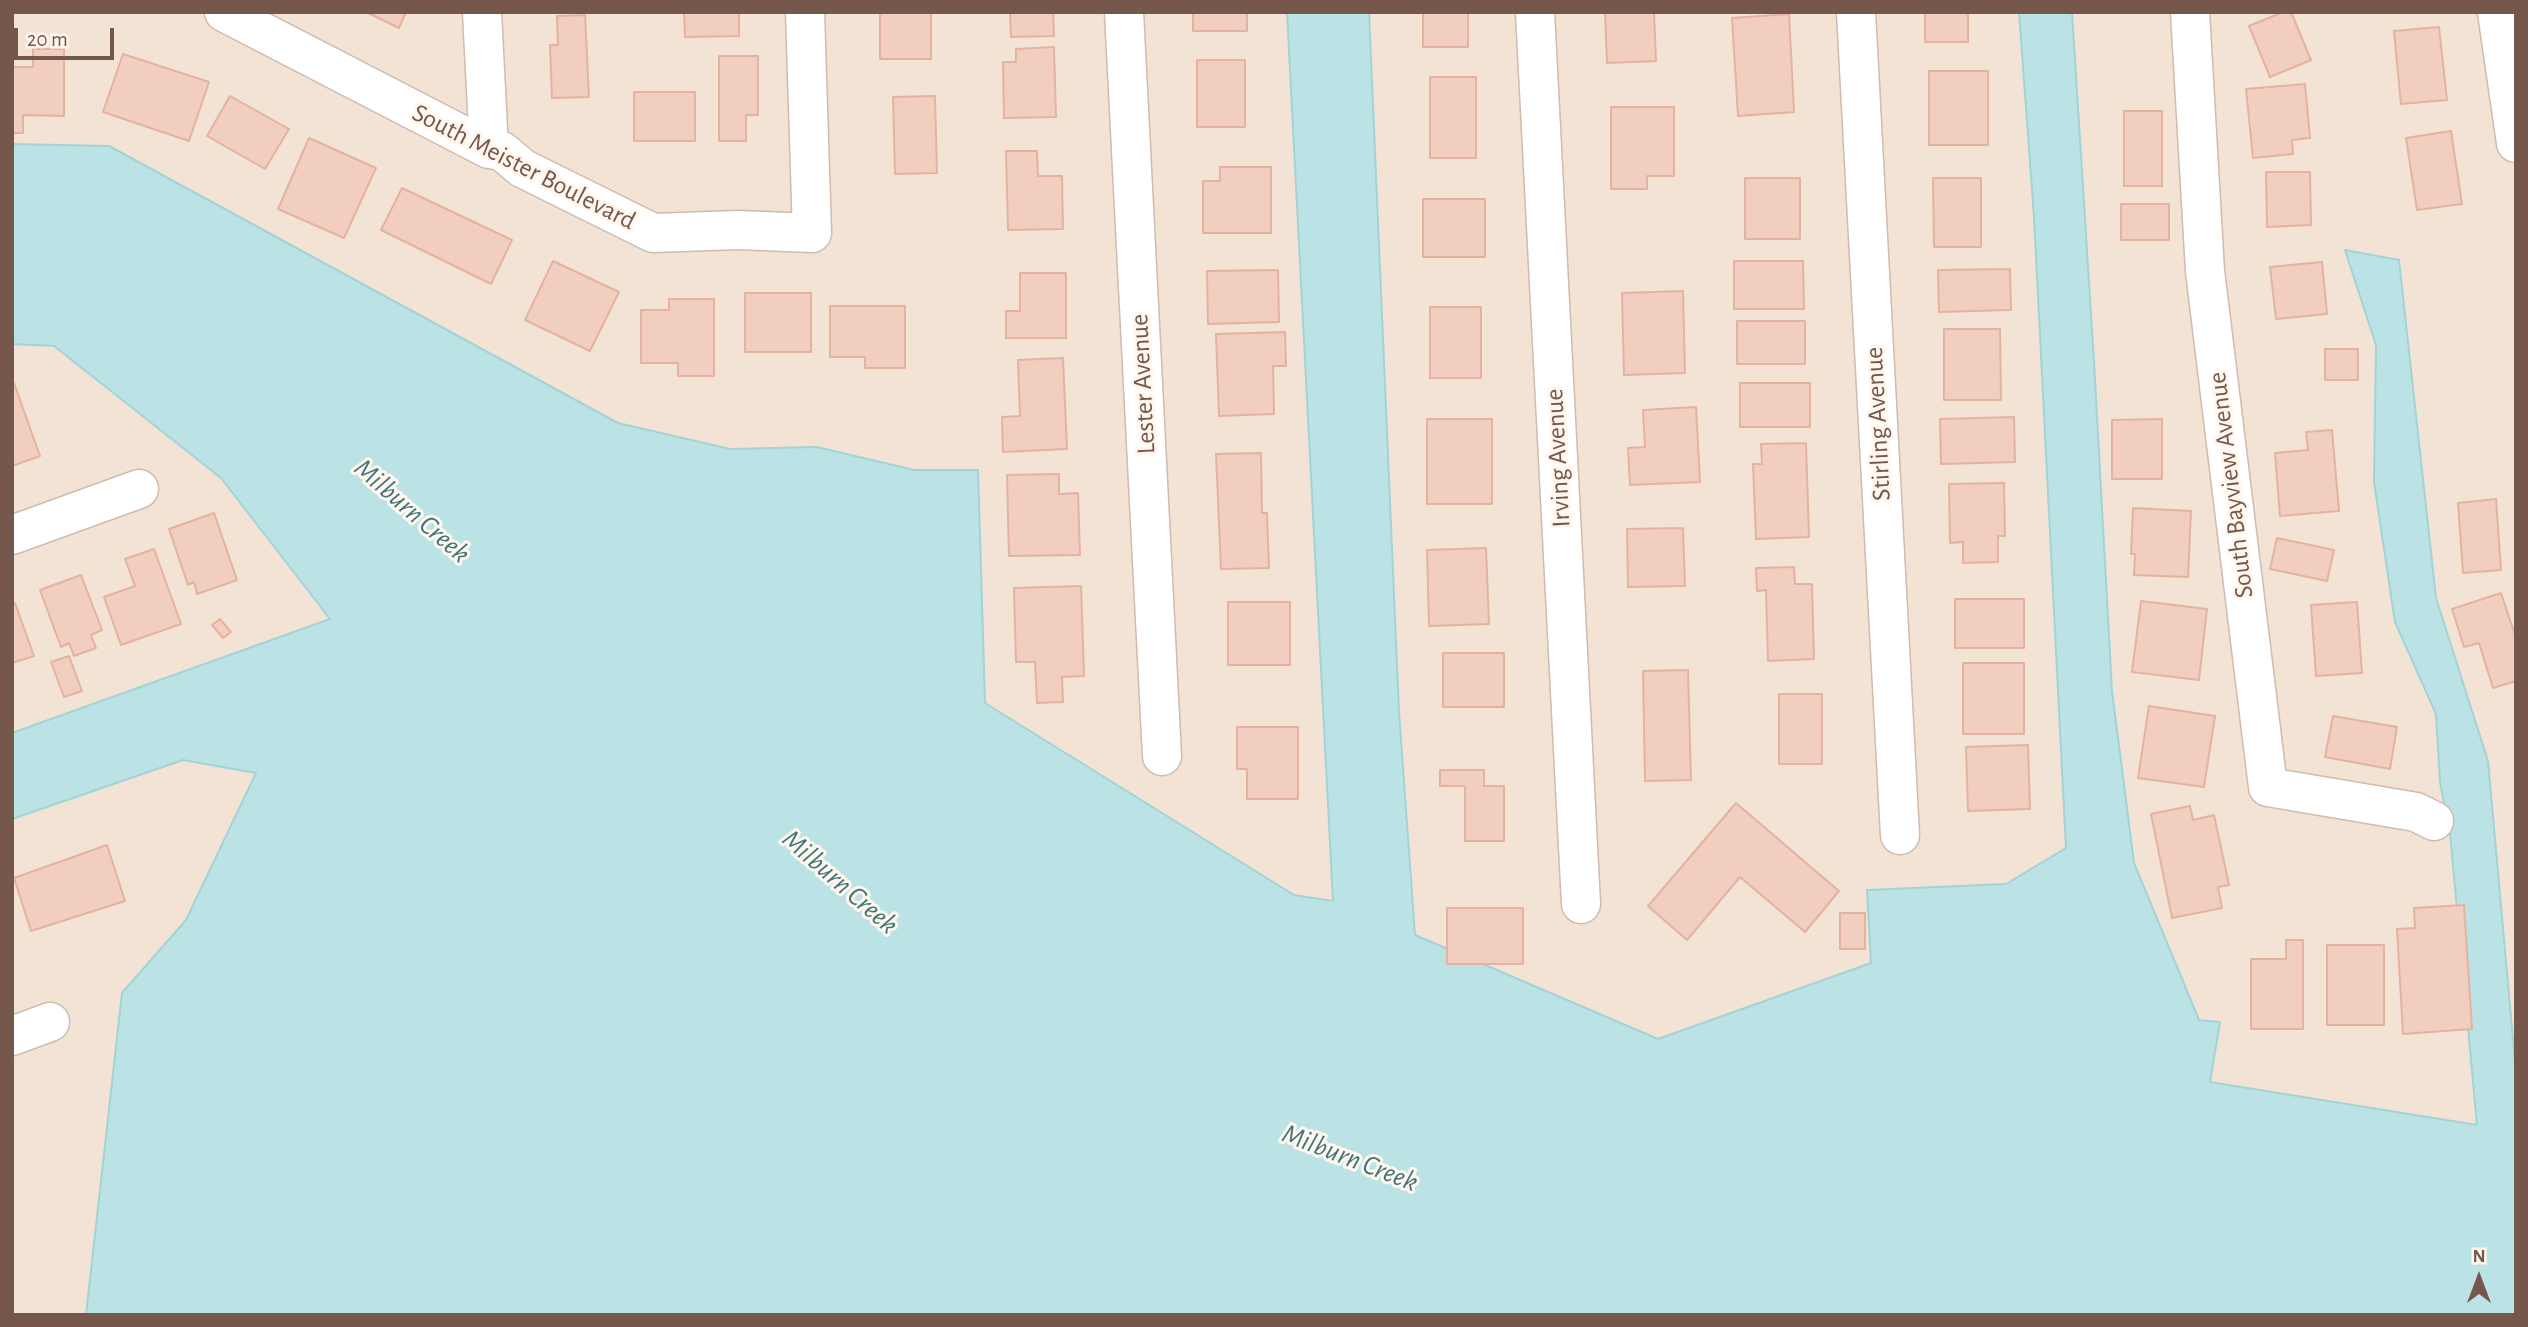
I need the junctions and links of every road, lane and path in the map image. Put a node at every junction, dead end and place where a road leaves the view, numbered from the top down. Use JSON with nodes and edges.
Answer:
{"nodes":[{"id":1,"x":225,"y":12,"type":"edge"},
{"id":2,"x":482,"y":12,"type":"edge"},
{"id":3,"x":805,"y":12,"type":"edge"},
{"id":4,"x":1124,"y":12,"type":"edge"},
{"id":5,"x":1535,"y":12,"type":"edge"},
{"id":6,"x":1856,"y":12,"type":"edge"},
{"id":7,"x":2190,"y":12,"type":"edge"},
{"id":8,"x":2497,"y":12,"type":"edge"},
{"id":9,"x":2516,"y":143,"type":"edge"},
{"id":10,"x":489,"y":149,"type":"junction"},
{"id":11,"x":139,"y":489,"type":"dead end"},
{"id":12,"x":12,"y":535,"type":"edge"},
{"id":13,"x":1162,"y":756,"type":"dead end"},
{"id":14,"x":2434,"y":821,"type":"dead end"},
{"id":15,"x":1900,"y":835,"type":"dead end"},
{"id":16,"x":1581,"y":904,"type":"dead end"},
{"id":17,"x":50,"y":1022,"type":"dead end"},
{"id":18,"x":12,"y":1036,"type":"edge"}],
"edges":[{"from":1,"to":10,"type":"street","name":"South Meister Boulevard"},
{"from":2,"to":10,"type":"street"},
{"from":3,"to":10,"type":"street","name":"South Meister Boulevard"},
{"from":4,"to":13,"type":"street","name":"Lester Avenue"},
{"from":5,"to":16,"type":"street","name":"Irving Avenue"},
{"from":6,"to":15,"type":"street","name":"Stirling Avenue"},
{"from":7,"to":14,"type":"street","name":"South Bayview Avenue"},
{"from":8,"to":9,"type":"street"},
{"from":11,"to":12,"type":"street"},
{"from":17,"to":18,"type":"street"}]}
